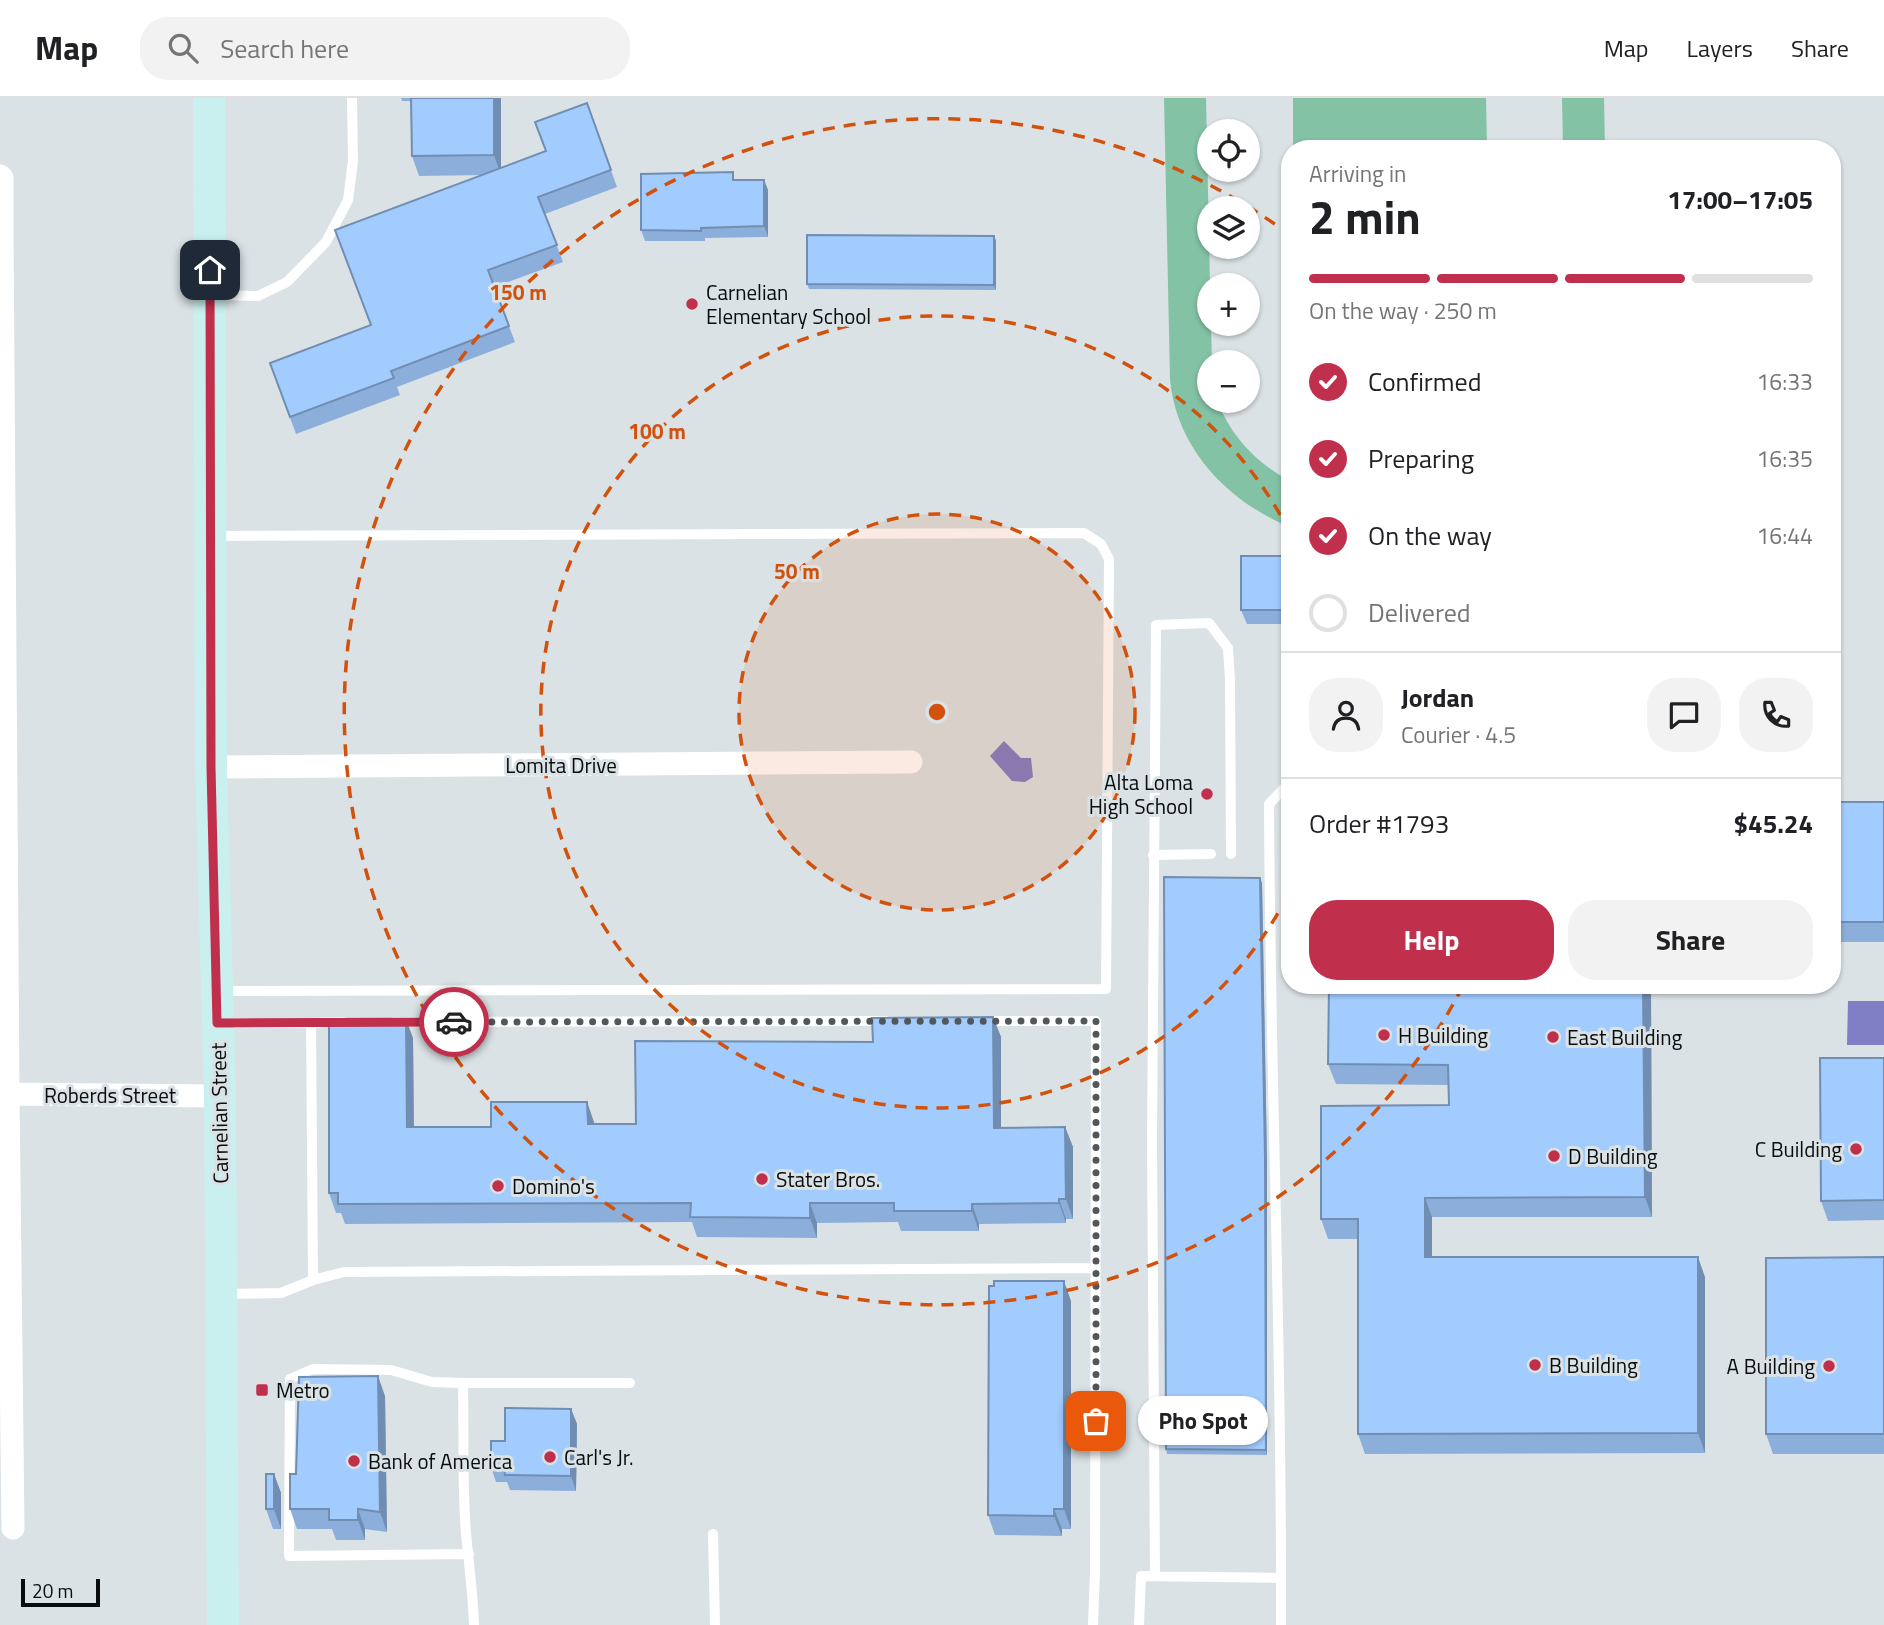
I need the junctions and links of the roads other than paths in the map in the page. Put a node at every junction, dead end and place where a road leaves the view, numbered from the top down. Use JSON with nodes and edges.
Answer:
{"nodes":[{"id":1,"x":209,"y":98,"type":"edge"},
{"id":2,"x":352,"y":98,"type":"edge"},
{"id":3,"x":0,"y":176,"type":"edge"},
{"id":4,"x":210,"y":295,"type":"junction"},
{"id":5,"x":211,"y":536,"type":"junction"},
{"id":6,"x":911,"y":762,"type":"dead end"},
{"id":7,"x":211,"y":767,"type":"junction"},
{"id":8,"x":1281,"y":791,"type":"edge"},
{"id":9,"x":1211,"y":854,"type":"dead end"},
{"id":10,"x":1231,"y":854,"type":"dead end"},
{"id":11,"x":1153,"y":855,"type":"junction"},
{"id":12,"x":217,"y":991,"type":"junction"},
{"id":13,"x":901,"y":1021,"type":"edge"},
{"id":14,"x":971,"y":1021,"type":"edge"},
{"id":15,"x":376,"y":1022,"type":"edge"},
{"id":16,"x":217,"y":1023,"type":"junction"},
{"id":17,"x":311,"y":1023,"type":"junction"},
{"id":18,"x":350,"y":1023,"type":"edge"},
{"id":19,"x":4,"y":1094,"type":"edge"},
{"id":20,"x":220,"y":1096,"type":"junction"},
{"id":21,"x":1096,"y":1268,"type":"junction"},
{"id":22,"x":313,"y":1280,"type":"junction"},
{"id":23,"x":221,"y":1294,"type":"junction"},
{"id":24,"x":463,"y":1383,"type":"junction"},
{"id":25,"x":630,"y":1383,"type":"dead end"},
{"id":26,"x":13,"y":1528,"type":"dead end"},
{"id":27,"x":713,"y":1534,"type":"dead end"},
{"id":28,"x":469,"y":1555,"type":"junction"},
{"id":29,"x":1155,"y":1576,"type":"junction"},
{"id":30,"x":1280,"y":1578,"type":"junction"},
{"id":31,"x":223,"y":1625,"type":"edge"},
{"id":32,"x":474,"y":1625,"type":"edge"},
{"id":33,"x":715,"y":1625,"type":"edge"},
{"id":34,"x":1093,"y":1625,"type":"edge"},
{"id":35,"x":1139,"y":1625,"type":"edge"},
{"id":36,"x":1281,"y":1625,"type":"edge"}],
"edges":[{"from":1,"to":4,"type":"main road","name":"Carnelian Street"},
{"from":2,"to":4,"type":"lane"},
{"from":3,"to":19,"type":"street"},
{"from":4,"to":5,"type":"main road","name":"Carnelian Street"},
{"from":5,"to":7,"type":"main road","name":"Carnelian Street"},
{"from":5,"to":12,"type":"lane"},
{"from":6,"to":7,"type":"street","name":"Lomita Drive"},
{"from":7,"to":12,"type":"main road","name":"Carnelian Street"},
{"from":8,"to":30,"type":"lane"},
{"from":9,"to":11,"type":"lane"},
{"from":10,"to":11,"type":"lane"},
{"from":11,"to":29,"type":"lane"},
{"from":12,"to":16,"type":"main road","name":"Carnelian Street"},
{"from":13,"to":15,"type":"lane"},
{"from":14,"to":21,"type":"lane"},
{"from":16,"to":17,"type":"lane"},
{"from":16,"to":20,"type":"main road","name":"Carnelian Street"},
{"from":17,"to":18,"type":"lane"},
{"from":17,"to":22,"type":"lane"},
{"from":19,"to":20,"type":"street","name":"Roberds Street"},
{"from":19,"to":26,"type":"street"},
{"from":20,"to":23,"type":"main road","name":"Carnelian Street"},
{"from":21,"to":22,"type":"lane"},
{"from":21,"to":34,"type":"lane"},
{"from":22,"to":23,"type":"lane"},
{"from":23,"to":31,"type":"main road","name":"Carnelian Street"},
{"from":24,"to":25,"type":"lane"},
{"from":24,"to":28,"type":"lane"},
{"from":24,"to":28,"type":"lane"},
{"from":27,"to":33,"type":"lane"},
{"from":28,"to":32,"type":"lane"},
{"from":29,"to":30,"type":"lane"},
{"from":29,"to":35,"type":"lane"},
{"from":30,"to":36,"type":"lane"}]}
